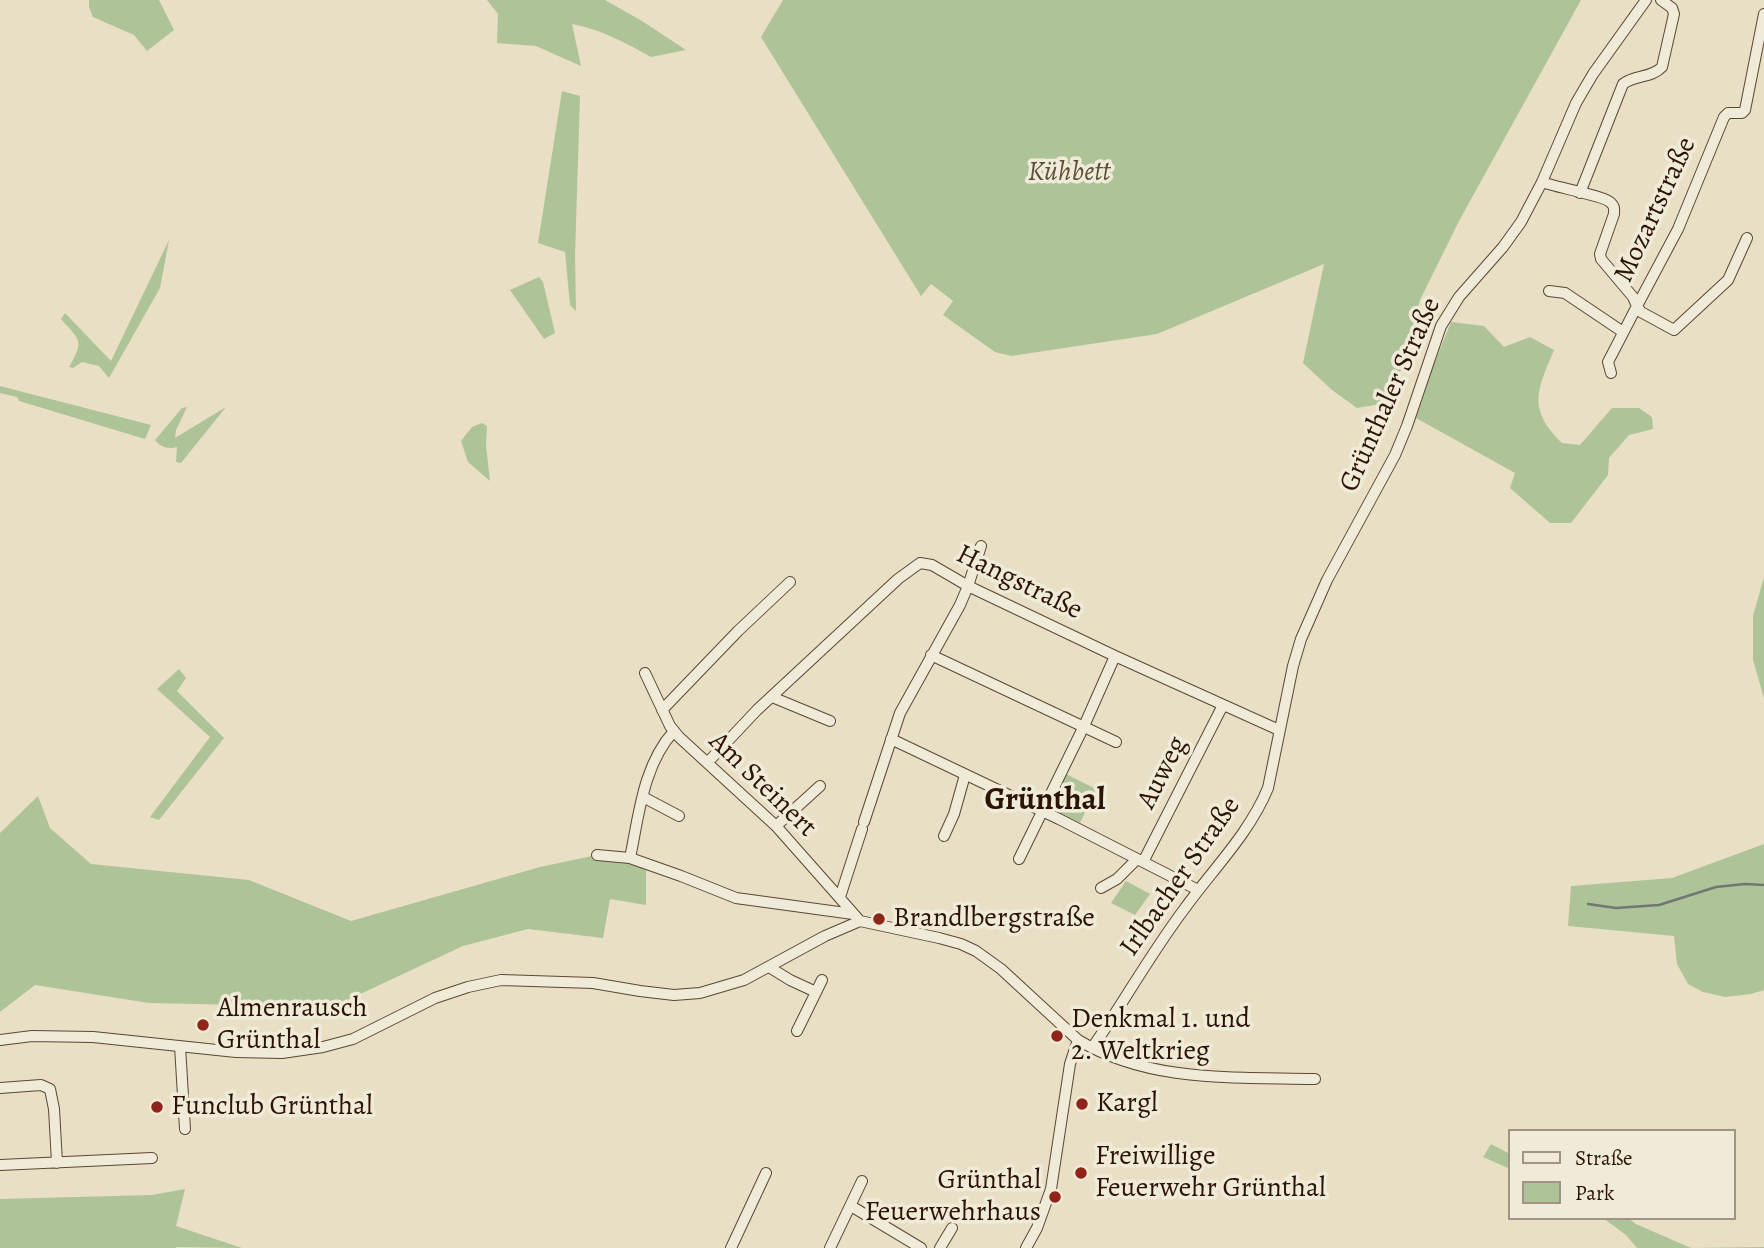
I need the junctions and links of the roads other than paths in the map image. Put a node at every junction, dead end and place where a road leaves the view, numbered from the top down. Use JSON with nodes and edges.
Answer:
{"nodes":[{"id":1,"x":1646,"y":0,"type":"edge"},
{"id":2,"x":1661,"y":0,"type":"edge"},
{"id":3,"x":1764,"y":14,"type":"edge"},
{"id":4,"x":1761,"y":46,"type":"edge"},
{"id":5,"x":1542,"y":182,"type":"junction"},
{"id":6,"x":1580,"y":193,"type":"junction"},
{"id":7,"x":1747,"y":238,"type":"dead end"},
{"id":8,"x":1549,"y":291,"type":"dead end"},
{"id":9,"x":1637,"y":306,"type":"junction"},
{"id":10,"x":1623,"y":332,"type":"junction"},
{"id":11,"x":1611,"y":373,"type":"dead end"},
{"id":12,"x":981,"y":545,"type":"dead end"},
{"id":13,"x":790,"y":582,"type":"dead end"},
{"id":14,"x":968,"y":586,"type":"junction"},
{"id":15,"x":1301,"y":639,"type":"joint"},
{"id":16,"x":931,"y":655,"type":"junction"},
{"id":17,"x":1115,"y":656,"type":"junction"},
{"id":18,"x":645,"y":673,"type":"dead end"},
{"id":19,"x":772,"y":697,"type":"junction"},
{"id":20,"x":1223,"y":705,"type":"junction"},
{"id":21,"x":662,"y":710,"type":"junction"},
{"id":22,"x":830,"y":721,"type":"dead end"},
{"id":23,"x":1084,"y":726,"type":"junction"},
{"id":24,"x":1279,"y":730,"type":"junction"},
{"id":25,"x":674,"y":731,"type":"junction"},
{"id":26,"x":891,"y":739,"type":"junction"},
{"id":27,"x":1116,"y":741,"type":"dead end"},
{"id":28,"x":708,"y":762,"type":"junction"},
{"id":29,"x":965,"y":775,"type":"junction"},
{"id":30,"x":820,"y":786,"type":"dead end"},
{"id":31,"x":643,"y":797,"type":"junction"},
{"id":32,"x":1043,"y":811,"type":"junction"},
{"id":33,"x":679,"y":816,"type":"dead end"},
{"id":34,"x":776,"y":826,"type":"junction"},
{"id":35,"x":944,"y":836,"type":"dead end"},
{"id":36,"x":597,"y":855,"type":"dead end"},
{"id":37,"x":630,"y":858,"type":"junction"},
{"id":38,"x":1019,"y":859,"type":"dead end"},
{"id":39,"x":1140,"y":861,"type":"junction"},
{"id":40,"x":1101,"y":888,"type":"dead end"},
{"id":41,"x":1198,"y":890,"type":"junction"},
{"id":42,"x":840,"y":897,"type":"junction"},
{"id":43,"x":857,"y":918,"type":"junction"},
{"id":44,"x":769,"y":967,"type":"junction"},
{"id":45,"x":822,"y":980,"type":"dead end"},
{"id":46,"x":816,"y":992,"type":"junction"},
{"id":47,"x":797,"y":1031,"type":"dead end"},
{"id":48,"x":0,"y":1040,"type":"edge"},
{"id":49,"x":1078,"y":1040,"type":"junction"},
{"id":50,"x":180,"y":1046,"type":"junction"},
{"id":51,"x":1092,"y":1048,"type":"junction"},
{"id":52,"x":1315,"y":1079,"type":"dead end"},
{"id":53,"x":0,"y":1088,"type":"edge"},
{"id":54,"x":185,"y":1129,"type":"dead end"},
{"id":55,"x":152,"y":1158,"type":"dead end"},
{"id":56,"x":57,"y":1163,"type":"junction"},
{"id":57,"x":0,"y":1165,"type":"edge"},
{"id":58,"x":766,"y":1173,"type":"dead end"},
{"id":59,"x":862,"y":1181,"type":"dead end"},
{"id":60,"x":851,"y":1206,"type":"junction"},
{"id":61,"x":952,"y":1228,"type":"dead end"},
{"id":62,"x":731,"y":1248,"type":"edge"},
{"id":63,"x":830,"y":1248,"type":"edge"},
{"id":64,"x":921,"y":1248,"type":"edge"},
{"id":65,"x":940,"y":1248,"type":"edge"},
{"id":66,"x":1026,"y":1248,"type":"edge"}],
"edges":[{"from":1,"to":5,"type":"street","name":"Grünthaler Straße"},
{"from":2,"to":6,"type":"street"},
{"from":3,"to":4,"type":"street","name":"Mozartstraße"},
{"from":4,"to":9,"type":"street","name":"Mozartstraße"},
{"from":5,"to":6,"type":"street","name":"Mozartstraße"},
{"from":5,"to":15,"type":"street","name":"Grünthaler Straße"},
{"from":6,"to":9,"type":"street","name":"Mozartstraße"},
{"from":7,"to":9,"type":"street"},
{"from":8,"to":10,"type":"street"},
{"from":9,"to":10,"type":"street"},
{"from":10,"to":11,"type":"street"},
{"from":12,"to":14,"type":"street"},
{"from":13,"to":21,"type":"street"},
{"from":14,"to":16,"type":"street"},
{"from":14,"to":17,"type":"street","name":"Hangstraße"},
{"from":14,"to":19,"type":"street","name":"Hangstraße"},
{"from":15,"to":24,"type":"street","name":"Irlbacher Straße"},
{"from":16,"to":23,"type":"street"},
{"from":16,"to":26,"type":"street"},
{"from":17,"to":20,"type":"street","name":"Hangstraße"},
{"from":17,"to":23,"type":"street"},
{"from":18,"to":21,"type":"street","name":"Am Steinert"},
{"from":19,"to":22,"type":"street"},
{"from":19,"to":28,"type":"street","name":"Hangstraße"},
{"from":20,"to":24,"type":"street","name":"Hangstraße"},
{"from":20,"to":39,"type":"street","name":"Auweg"},
{"from":21,"to":25,"type":"street","name":"Am Steinert"},
{"from":23,"to":27,"type":"street"},
{"from":23,"to":32,"type":"street"},
{"from":24,"to":41,"type":"street","name":"Irlbacher Straße"},
{"from":25,"to":28,"type":"street","name":"Am Steinert"},
{"from":25,"to":31,"type":"street"},
{"from":26,"to":29,"type":"street"},
{"from":26,"to":42,"type":"street"},
{"from":28,"to":34,"type":"street","name":"Am Steinert"},
{"from":29,"to":32,"type":"street"},
{"from":29,"to":35,"type":"street"},
{"from":30,"to":34,"type":"street"},
{"from":31,"to":33,"type":"street"},
{"from":31,"to":37,"type":"street"},
{"from":32,"to":38,"type":"street"},
{"from":32,"to":39,"type":"street"},
{"from":34,"to":42,"type":"street","name":"Am Steinert"},
{"from":36,"to":37,"type":"street"},
{"from":37,"to":43,"type":"street"},
{"from":39,"to":40,"type":"street"},
{"from":39,"to":41,"type":"street"},
{"from":41,"to":51,"type":"street","name":"Irlbacher Straße"},
{"from":42,"to":43,"type":"street","name":"Am Steinert"},
{"from":43,"to":44,"type":"street"},
{"from":43,"to":49,"type":"street"},
{"from":44,"to":46,"type":"street"},
{"from":44,"to":50,"type":"street"},
{"from":45,"to":46,"type":"street"},
{"from":46,"to":47,"type":"street"},
{"from":48,"to":50,"type":"street"},
{"from":49,"to":51,"type":"street"},
{"from":49,"to":66,"type":"street"},
{"from":50,"to":54,"type":"street"},
{"from":51,"to":52,"type":"street"},
{"from":53,"to":56,"type":"street"},
{"from":55,"to":56,"type":"street"},
{"from":56,"to":57,"type":"street"},
{"from":58,"to":62,"type":"street"},
{"from":59,"to":60,"type":"street"},
{"from":60,"to":63,"type":"street"},
{"from":60,"to":64,"type":"street"},
{"from":61,"to":65,"type":"street"}]}
